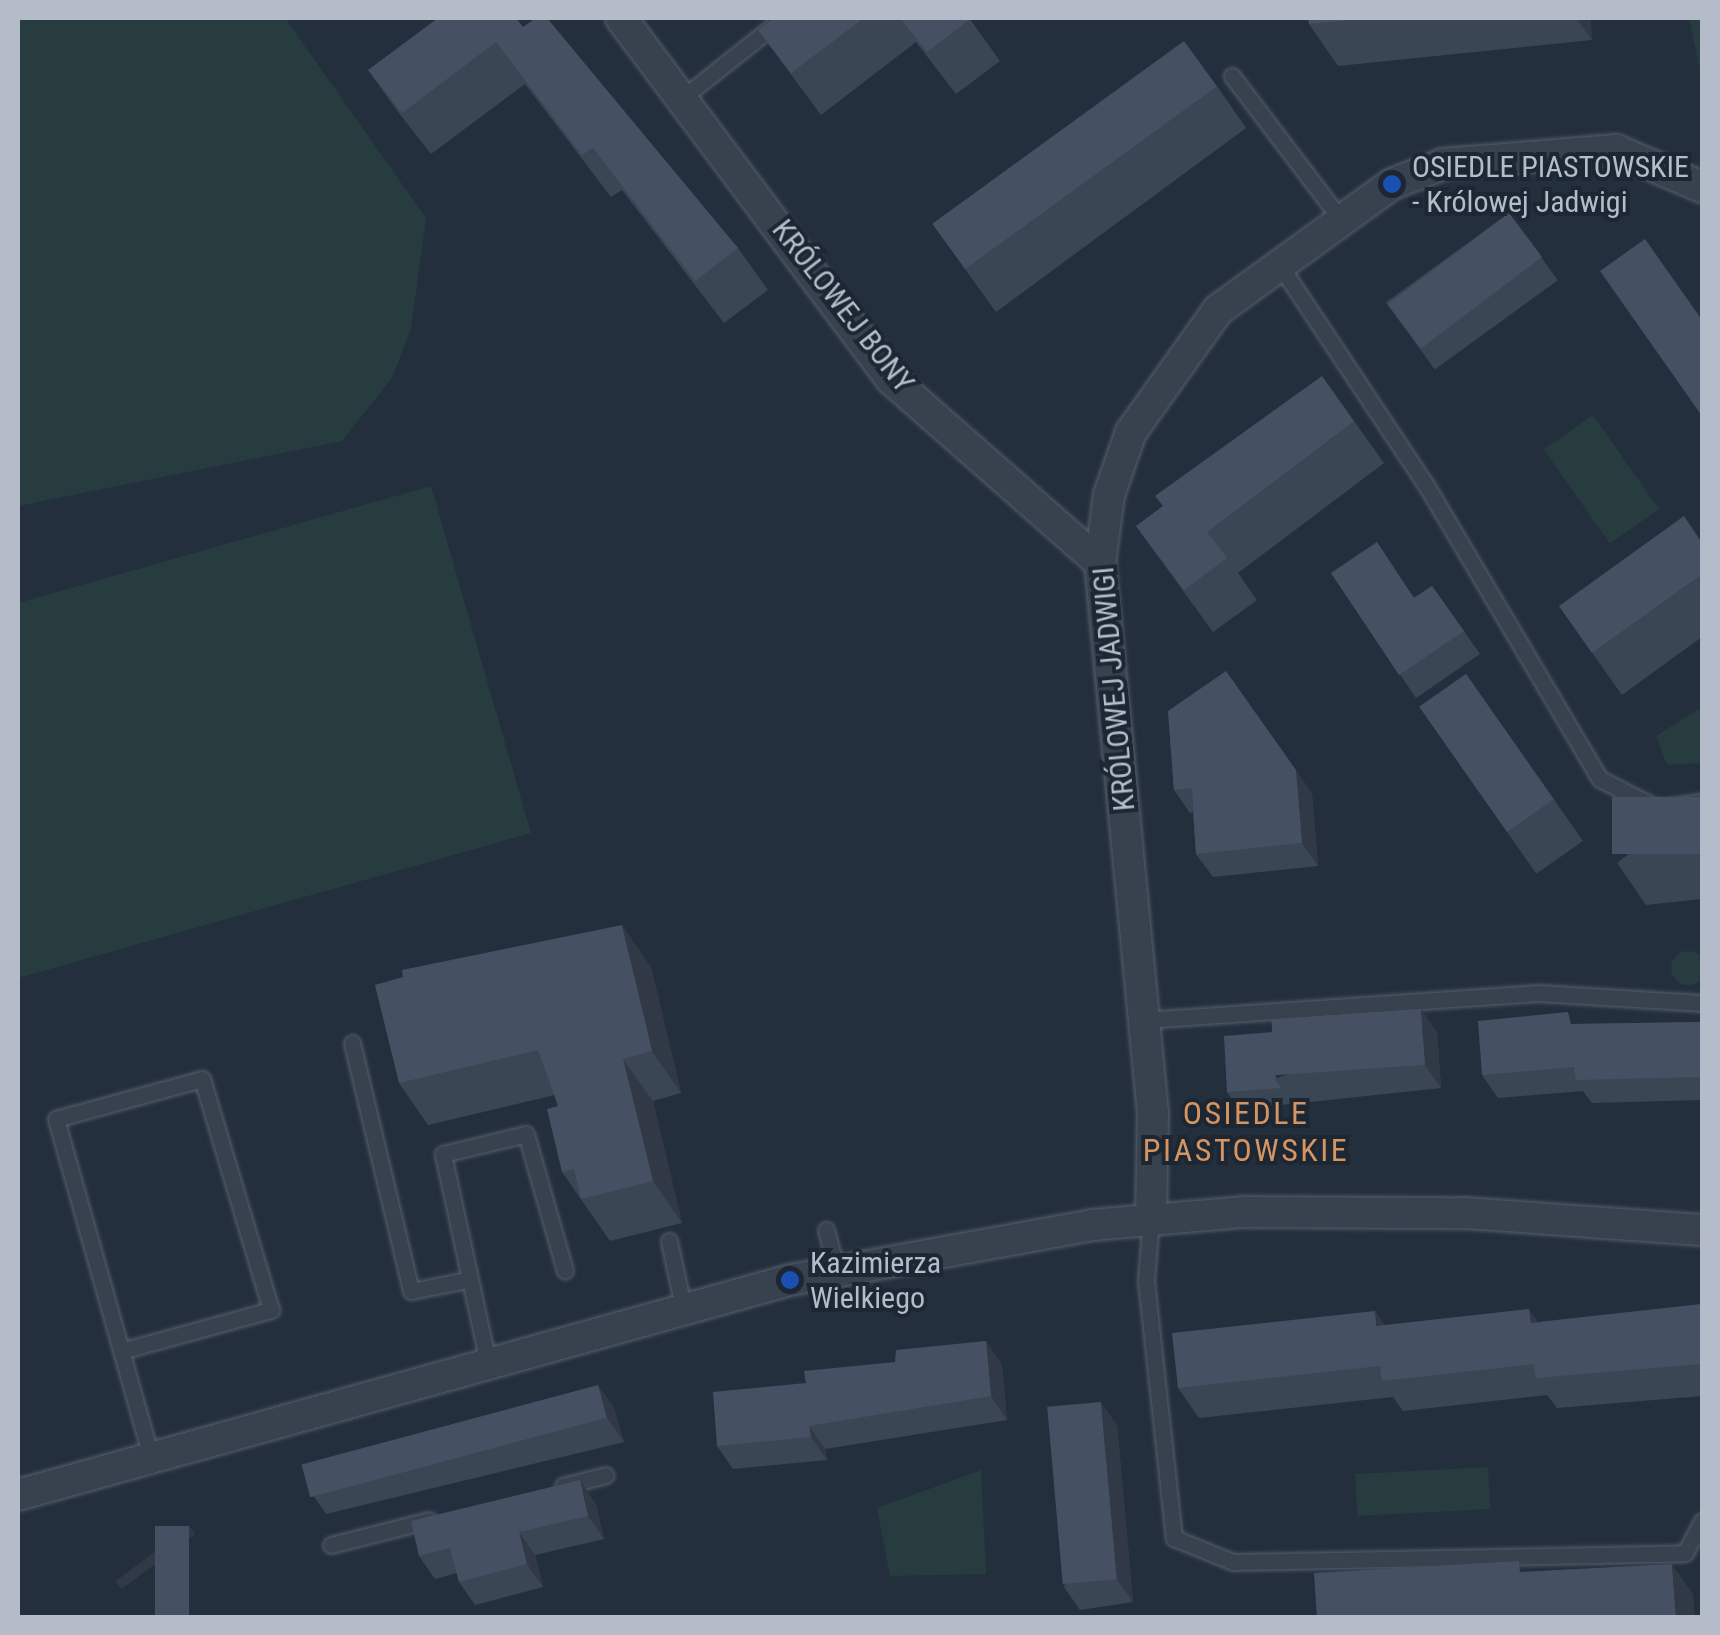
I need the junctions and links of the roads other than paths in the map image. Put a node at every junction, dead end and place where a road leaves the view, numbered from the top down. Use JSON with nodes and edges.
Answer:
{"nodes":[{"id":1,"x":620,"y":18,"type":"edge"},
{"id":2,"x":783,"y":18,"type":"edge"},
{"id":3,"x":1232,"y":76,"type":"dead end"},
{"id":4,"x":682,"y":99,"type":"junction"},
{"id":5,"x":1702,"y":187,"type":"edge"},
{"id":6,"x":1342,"y":221,"type":"junction"},
{"id":7,"x":1277,"y":260,"type":"junction"},
{"id":8,"x":1100,"y":562,"type":"junction"},
{"id":9,"x":1702,"y":802,"type":"edge"},
{"id":10,"x":1702,"y":1003,"type":"edge"},
{"id":11,"x":1144,"y":1020,"type":"junction"},
{"id":12,"x":352,"y":1043,"type":"dead end"},
{"id":13,"x":1152,"y":1217,"type":"junction"},
{"id":14,"x":826,"y":1230,"type":"dead end"},
{"id":15,"x":1702,"y":1230,"type":"edge"},
{"id":16,"x":669,"y":1241,"type":"dead end"},
{"id":17,"x":564,"y":1271,"type":"dead end"},
{"id":18,"x":837,"y":1271,"type":"junction"},
{"id":19,"x":466,"y":1280,"type":"junction"},
{"id":20,"x":684,"y":1311,"type":"junction"},
{"id":21,"x":121,"y":1351,"type":"junction"},
{"id":22,"x":489,"y":1367,"type":"junction"},
{"id":23,"x":151,"y":1458,"type":"junction"},
{"id":24,"x":606,"y":1475,"type":"dead end"},
{"id":25,"x":551,"y":1489,"type":"edge"},
{"id":26,"x":18,"y":1495,"type":"edge"},
{"id":27,"x":441,"y":1517,"type":"edge"},
{"id":28,"x":1702,"y":1520,"type":"edge"},
{"id":29,"x":331,"y":1545,"type":"dead end"}],
"edges":[{"from":1,"to":4,"type":"street","name":"KRÓLOWEJ BONY"},
{"from":2,"to":4,"type":"lane"},
{"from":3,"to":6,"type":"lane"},
{"from":4,"to":8,"type":"street","name":"KRÓLOWEJ BONY"},
{"from":5,"to":6,"type":"street","name":"KRÓLOWEJ JADWIGI"},
{"from":6,"to":7,"type":"street","name":"KRÓLOWEJ JADWIGI"},
{"from":7,"to":8,"type":"street","name":"KRÓLOWEJ JADWIGI"},
{"from":7,"to":9,"type":"lane"},
{"from":8,"to":11,"type":"street","name":"KRÓLOWEJ JADWIGI"},
{"from":10,"to":11,"type":"lane"},
{"from":11,"to":13,"type":"street","name":"KRÓLOWEJ JADWIGI"},
{"from":12,"to":19,"type":"lane"},
{"from":13,"to":15,"type":"street"},
{"from":13,"to":18,"type":"street"},
{"from":13,"to":28,"type":"lane"},
{"from":14,"to":18,"type":"lane"},
{"from":16,"to":20,"type":"lane"},
{"from":17,"to":19,"type":"lane"},
{"from":18,"to":20,"type":"street"},
{"from":19,"to":22,"type":"lane"},
{"from":20,"to":22,"type":"street"},
{"from":21,"to":21,"type":"lane"},
{"from":21,"to":23,"type":"lane"},
{"from":22,"to":23,"type":"street"},
{"from":23,"to":26,"type":"street"},
{"from":24,"to":25,"type":"lane"},
{"from":27,"to":29,"type":"lane"}]}
